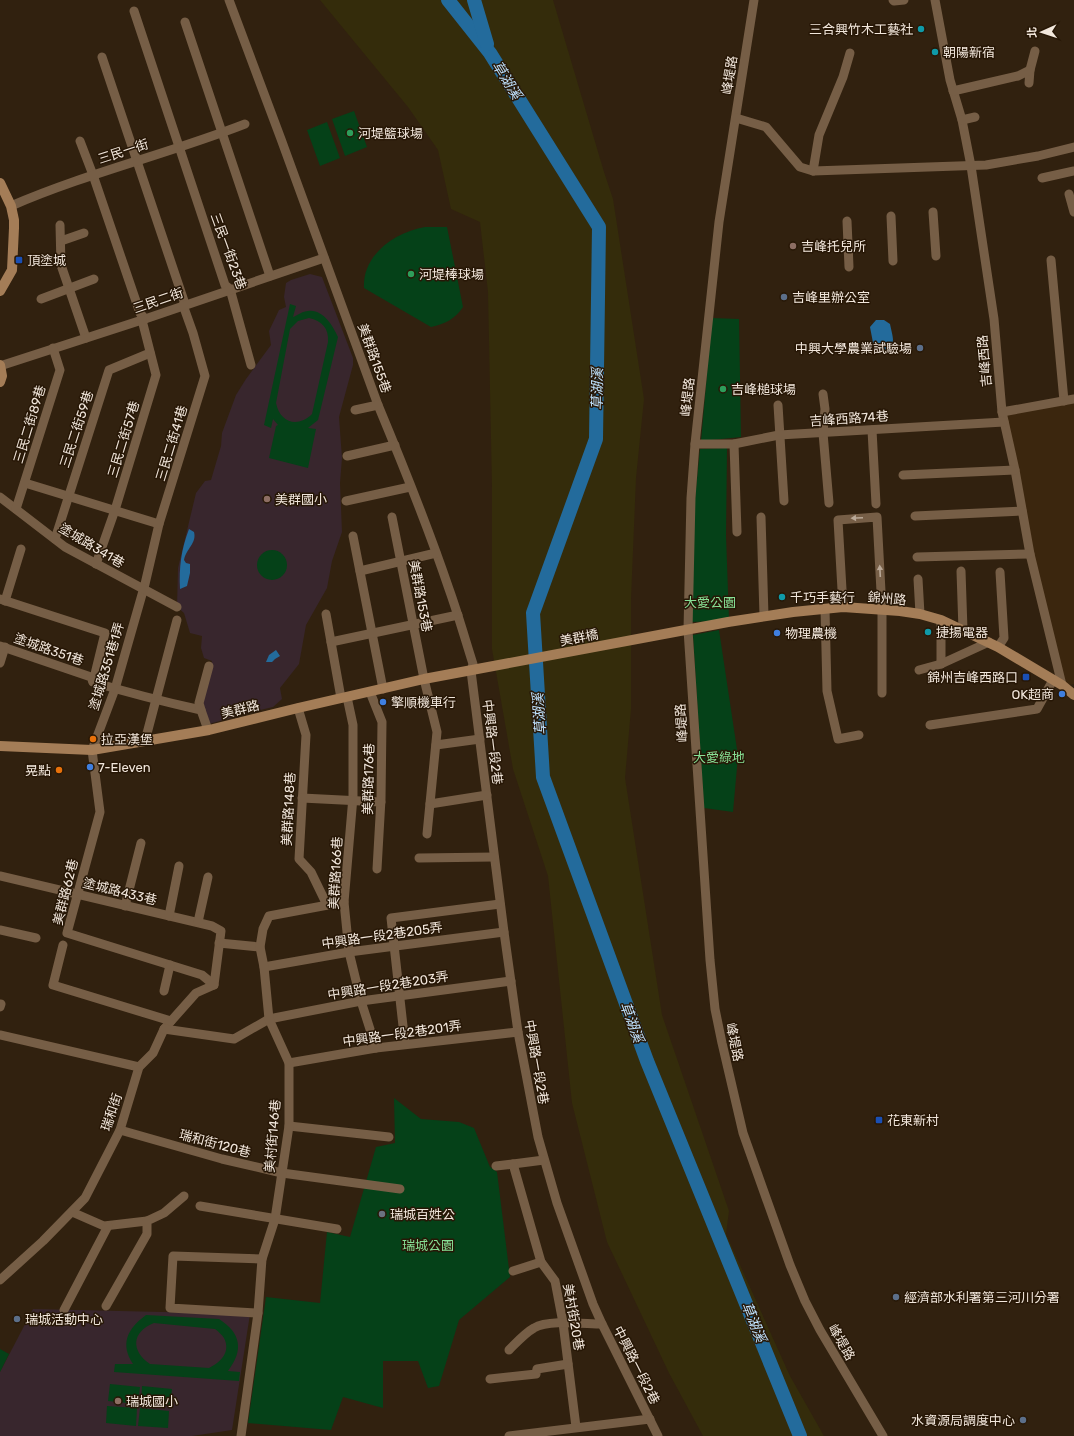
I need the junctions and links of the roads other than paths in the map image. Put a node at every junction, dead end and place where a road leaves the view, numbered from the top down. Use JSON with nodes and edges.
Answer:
{"nodes":[{"id":1,"x":229,"y":0,"type":"edge"},
{"id":2,"x":754,"y":0,"type":"edge"},
{"id":3,"x":893,"y":0,"type":"edge"},
{"id":4,"x":904,"y":0,"type":"edge"},
{"id":5,"x":935,"y":0,"type":"edge"},
{"id":6,"x":134,"y":11,"type":"dead end"},
{"id":7,"x":185,"y":22,"type":"dead end"},
{"id":8,"x":1035,"y":51,"type":"dead end"},
{"id":9,"x":850,"y":53,"type":"dead end"},
{"id":10,"x":102,"y":57,"type":"dead end"},
{"id":11,"x":1030,"y":70,"type":"junction"},
{"id":12,"x":1029,"y":83,"type":"dead end"},
{"id":13,"x":953,"y":91,"type":"junction"},
{"id":14,"x":976,"y":117,"type":"dead end"},
{"id":15,"x":736,"y":118,"type":"junction"},
{"id":16,"x":962,"y":120,"type":"junction"},
{"id":17,"x":245,"y":124,"type":"dead end"},
{"id":18,"x":222,"y":133,"type":"junction"},
{"id":19,"x":80,"y":141,"type":"dead end"},
{"id":20,"x":180,"y":146,"type":"junction"},
{"id":21,"x":1074,"y":147,"type":"edge"},
{"id":22,"x":137,"y":160,"type":"junction"},
{"id":23,"x":971,"y":166,"type":"junction"},
{"id":24,"x":813,"y":171,"type":"junction"},
{"id":25,"x":1074,"y":171,"type":"edge"},
{"id":26,"x":94,"y":175,"type":"junction"},
{"id":27,"x":1042,"y":178,"type":"dead end"},
{"id":28,"x":0,"y":183,"type":"edge"},
{"id":29,"x":1070,"y":194,"type":"dead end"},
{"id":30,"x":11,"y":206,"type":"junction"},
{"id":31,"x":933,"y":212,"type":"dead end"},
{"id":32,"x":1074,"y":212,"type":"edge"},
{"id":33,"x":891,"y":216,"type":"dead end"},
{"id":34,"x":847,"y":221,"type":"dead end"},
{"id":35,"x":60,"y":225,"type":"dead end"},
{"id":36,"x":84,"y":233,"type":"dead end"},
{"id":37,"x":61,"y":241,"type":"junction"},
{"id":38,"x":936,"y":256,"type":"dead end"},
{"id":39,"x":324,"y":258,"type":"junction"},
{"id":40,"x":1051,"y":260,"type":"dead end"},
{"id":41,"x":893,"y":261,"type":"dead end"},
{"id":42,"x":849,"y":267,"type":"dead end"},
{"id":43,"x":270,"y":276,"type":"junction"},
{"id":44,"x":94,"y":279,"type":"dead end"},
{"id":45,"x":69,"y":289,"type":"junction"},
{"id":46,"x":230,"y":289,"type":"junction"},
{"id":47,"x":0,"y":291,"type":"edge"},
{"id":48,"x":41,"y":299,"type":"dead end"},
{"id":49,"x":184,"y":305,"type":"junction"},
{"id":50,"x":143,"y":319,"type":"junction"},
{"id":51,"x":86,"y":338,"type":"junction"},
{"id":52,"x":53,"y":348,"type":"junction"},
{"id":53,"x":150,"y":353,"type":"junction"},
{"id":54,"x":251,"y":365,"type":"dead end"},
{"id":55,"x":0,"y":366,"type":"edge"},
{"id":56,"x":0,"y":382,"type":"edge"},
{"id":57,"x":822,"y":394,"type":"dead end"},
{"id":58,"x":1074,"y":399,"type":"edge"},
{"id":59,"x":1064,"y":401,"type":"junction"},
{"id":60,"x":378,"y":405,"type":"junction"},
{"id":61,"x":778,"y":405,"type":"dead end"},
{"id":62,"x":355,"y":410,"type":"dead end"},
{"id":63,"x":1002,"y":412,"type":"junction"},
{"id":64,"x":1004,"y":422,"type":"junction"},
{"id":65,"x":872,"y":430,"type":"junction"},
{"id":66,"x":823,"y":433,"type":"junction"},
{"id":67,"x":779,"y":436,"type":"junction"},
{"id":68,"x":695,"y":444,"type":"junction"},
{"id":69,"x":734,"y":444,"type":"junction"},
{"id":70,"x":395,"y":445,"type":"junction"},
{"id":71,"x":347,"y":456,"type":"dead end"},
{"id":72,"x":1015,"y":470,"type":"junction"},
{"id":73,"x":903,"y":475,"type":"dead end"},
{"id":74,"x":24,"y":483,"type":"junction"},
{"id":75,"x":410,"y":487,"type":"junction"},
{"id":76,"x":69,"y":496,"type":"junction"},
{"id":77,"x":0,"y":497,"type":"edge"},
{"id":78,"x":346,"y":501,"type":"dead end"},
{"id":79,"x":784,"y":501,"type":"dead end"},
{"id":80,"x":829,"y":503,"type":"dead end"},
{"id":81,"x":876,"y":504,"type":"dead end"},
{"id":82,"x":16,"y":509,"type":"junction"},
{"id":83,"x":115,"y":510,"type":"junction"},
{"id":84,"x":1022,"y":511,"type":"junction"},
{"id":85,"x":915,"y":516,"type":"dead end"},
{"id":86,"x":392,"y":517,"type":"dead end"},
{"id":87,"x":760,"y":517,"type":"dead end"},
{"id":88,"x":159,"y":524,"type":"junction"},
{"id":89,"x":737,"y":532,"type":"dead end"},
{"id":90,"x":353,"y":536,"type":"dead end"},
{"id":91,"x":55,"y":539,"type":"junction"},
{"id":92,"x":21,"y":549,"type":"dead end"},
{"id":93,"x":436,"y":553,"type":"junction"},
{"id":94,"x":1030,"y":554,"type":"junction"},
{"id":95,"x":917,"y":557,"type":"dead end"},
{"id":96,"x":401,"y":562,"type":"junction"},
{"id":97,"x":96,"y":564,"type":"junction"},
{"id":98,"x":360,"y":571,"type":"junction"},
{"id":99,"x":960,"y":571,"type":"dead end"},
{"id":100,"x":1000,"y":572,"type":"dead end"},
{"id":101,"x":918,"y":578,"type":"dead end"},
{"id":102,"x":143,"y":589,"type":"junction"},
{"id":103,"x":3,"y":600,"type":"edge"},
{"id":104,"x":177,"y":607,"type":"dead end"},
{"id":105,"x":843,"y":607,"type":"junction"},
{"id":106,"x":825,"y":609,"type":"junction"},
{"id":107,"x":882,"y":610,"type":"junction"},
{"id":108,"x":326,"y":614,"type":"dead end"},
{"id":109,"x":920,"y":614,"type":"junction"},
{"id":110,"x":458,"y":615,"type":"junction"},
{"id":111,"x":764,"y":616,"type":"junction"},
{"id":112,"x":177,"y":620,"type":"dead end"},
{"id":113,"x":941,"y":620,"type":"junction"},
{"id":114,"x":413,"y":624,"type":"junction"},
{"id":115,"x":684,"y":630,"type":"junction"},
{"id":116,"x":963,"y":630,"type":"junction"},
{"id":117,"x":372,"y":633,"type":"junction"},
{"id":118,"x":331,"y":642,"type":"junction"},
{"id":119,"x":993,"y":645,"type":"junction"},
{"id":120,"x":2,"y":647,"type":"edge"},
{"id":121,"x":0,"y":663,"type":"edge"},
{"id":122,"x":941,"y":664,"type":"junction"},
{"id":123,"x":209,"y":666,"type":"dead end"},
{"id":124,"x":483,"y":669,"type":"joint"},
{"id":125,"x":919,"y":670,"type":"dead end"},
{"id":126,"x":471,"y":671,"type":"junction"},
{"id":127,"x":424,"y":679,"type":"junction"},
{"id":128,"x":1053,"y":680,"type":"junction"},
{"id":129,"x":93,"y":682,"type":"junction"},
{"id":130,"x":1062,"y":685,"type":"junction"},
{"id":131,"x":115,"y":688,"type":"junction"},
{"id":132,"x":383,"y":689,"type":"junction"},
{"id":133,"x":370,"y":692,"type":"junction"},
{"id":134,"x":882,"y":693,"type":"dead end"},
{"id":135,"x":1074,"y":695,"type":"edge"},
{"id":136,"x":344,"y":698,"type":"junction"},
{"id":137,"x":156,"y":700,"type":"junction"},
{"id":138,"x":298,"y":708,"type":"junction"},
{"id":139,"x":201,"y":710,"type":"junction"},
{"id":140,"x":930,"y":725,"type":"dead end"},
{"id":141,"x":208,"y":730,"type":"junction"},
{"id":142,"x":859,"y":735,"type":"dead end"},
{"id":143,"x":480,"y":739,"type":"junction"},
{"id":144,"x":145,"y":741,"type":"junction"},
{"id":145,"x":436,"y":745,"type":"junction"},
{"id":146,"x":0,"y":746,"type":"edge"},
{"id":147,"x":92,"y":750,"type":"junction"},
{"id":148,"x":487,"y":795,"type":"junction"},
{"id":149,"x":302,"y":798,"type":"junction"},
{"id":150,"x":352,"y":800,"type":"junction"},
{"id":151,"x":381,"y":802,"type":"junction"},
{"id":152,"x":430,"y":804,"type":"junction"},
{"id":153,"x":427,"y":834,"type":"dead end"},
{"id":154,"x":141,"y":843,"type":"dead end"},
{"id":155,"x":494,"y":857,"type":"junction"},
{"id":156,"x":419,"y":858,"type":"dead end"},
{"id":157,"x":179,"y":866,"type":"dead end"},
{"id":158,"x":377,"y":869,"type":"dead end"},
{"id":159,"x":0,"y":876,"type":"edge"},
{"id":160,"x":208,"y":877,"type":"dead end"},
{"id":161,"x":78,"y":894,"type":"junction"},
{"id":162,"x":344,"y":902,"type":"junction"},
{"id":163,"x":500,"y":904,"type":"junction"},
{"id":164,"x":327,"y":905,"type":"junction"},
{"id":165,"x":125,"y":906,"type":"junction"},
{"id":166,"x":169,"y":916,"type":"junction"},
{"id":167,"x":198,"y":922,"type":"junction"},
{"id":168,"x":0,"y":930,"type":"edge"},
{"id":169,"x":504,"y":932,"type":"junction"},
{"id":170,"x":36,"y":938,"type":"dead end"},
{"id":171,"x":219,"y":943,"type":"junction"},
{"id":172,"x":63,"y":946,"type":"dead end"},
{"id":173,"x":394,"y":946,"type":"junction"},
{"id":174,"x":260,"y":947,"type":"junction"},
{"id":175,"x":349,"y":952,"type":"junction"},
{"id":176,"x":170,"y":965,"type":"junction"},
{"id":177,"x":264,"y":968,"type":"junction"},
{"id":178,"x":511,"y":981,"type":"junction"},
{"id":179,"x":214,"y":985,"type":"junction"},
{"id":180,"x":164,"y":991,"type":"dead end"},
{"id":181,"x":399,"y":996,"type":"junction"},
{"id":182,"x":361,"y":1001,"type":"junction"},
{"id":183,"x":269,"y":1019,"type":"junction"},
{"id":184,"x":171,"y":1021,"type":"junction"},
{"id":185,"x":164,"y":1029,"type":"junction"},
{"id":186,"x":518,"y":1032,"type":"junction"},
{"id":187,"x":0,"y":1035,"type":"edge"},
{"id":188,"x":405,"y":1044,"type":"junction"},
{"id":189,"x":376,"y":1048,"type":"junction"},
{"id":190,"x":289,"y":1063,"type":"junction"},
{"id":191,"x":139,"y":1067,"type":"junction"},
{"id":192,"x":289,"y":1126,"type":"junction"},
{"id":193,"x":120,"y":1130,"type":"junction"},
{"id":194,"x":389,"y":1137,"type":"dead end"},
{"id":195,"x":544,"y":1160,"type":"junction"},
{"id":196,"x":513,"y":1164,"type":"junction"},
{"id":197,"x":496,"y":1166,"type":"dead end"},
{"id":198,"x":282,"y":1173,"type":"junction"},
{"id":199,"x":400,"y":1189,"type":"dead end"},
{"id":200,"x":184,"y":1196,"type":"dead end"},
{"id":201,"x":200,"y":1206,"type":"dead end"},
{"id":202,"x":72,"y":1212,"type":"junction"},
{"id":203,"x":275,"y":1219,"type":"junction"},
{"id":204,"x":147,"y":1221,"type":"junction"},
{"id":205,"x":108,"y":1226,"type":"junction"},
{"id":206,"x":337,"y":1229,"type":"dead end"},
{"id":207,"x":262,"y":1259,"type":"junction"},
{"id":208,"x":541,"y":1262,"type":"junction"},
{"id":209,"x":513,"y":1271,"type":"dead end"},
{"id":210,"x":0,"y":1280,"type":"edge"},
{"id":211,"x":106,"y":1306,"type":"dead end"},
{"id":212,"x":64,"y":1310,"type":"dead end"},
{"id":213,"x":258,"y":1313,"type":"junction"},
{"id":214,"x":563,"y":1323,"type":"junction"},
{"id":215,"x":602,"y":1324,"type":"junction"},
{"id":216,"x":509,"y":1350,"type":"dead end"},
{"id":217,"x":568,"y":1364,"type":"junction"},
{"id":218,"x":490,"y":1380,"type":"dead end"},
{"id":219,"x":650,"y":1419,"type":"junction"},
{"id":220,"x":576,"y":1427,"type":"junction"},
{"id":221,"x":241,"y":1436,"type":"edge"},
{"id":222,"x":509,"y":1436,"type":"edge"},
{"id":223,"x":658,"y":1436,"type":"edge"},
{"id":224,"x":883,"y":1436,"type":"edge"}],
"edges":[{"from":1,"to":39,"type":"street","name":"美群路155巷"},
{"from":2,"to":15,"type":"street","name":"峰堤路"},
{"from":3,"to":4,"type":"street"},
{"from":5,"to":13,"type":"street","name":"吉峰西路"},
{"from":6,"to":20,"type":"street","name":"三民一街23巷"},
{"from":7,"to":18,"type":"street"},
{"from":8,"to":11,"type":"street"},
{"from":9,"to":24,"type":"street"},
{"from":10,"to":22,"type":"street","name":"三民二街41巷"},
{"from":11,"to":12,"type":"street"},
{"from":11,"to":13,"type":"street"},
{"from":13,"to":16,"type":"street","name":"吉峰西路"},
{"from":14,"to":16,"type":"street"},
{"from":15,"to":24,"type":"street"},
{"from":15,"to":68,"type":"street","name":"峰堤路"},
{"from":16,"to":23,"type":"street","name":"吉峰西路"},
{"from":17,"to":18,"type":"street","name":"三民一街"},
{"from":18,"to":20,"type":"street","name":"三民一街"},
{"from":18,"to":43,"type":"street"},
{"from":19,"to":26,"type":"street","name":"三民二街57巷"},
{"from":20,"to":22,"type":"street","name":"三民一街"},
{"from":20,"to":46,"type":"street","name":"三民一街23巷"},
{"from":21,"to":23,"type":"street"},
{"from":22,"to":26,"type":"street","name":"三民一街"},
{"from":22,"to":49,"type":"street","name":"三民二街41巷"},
{"from":23,"to":24,"type":"street"},
{"from":23,"to":63,"type":"street","name":"吉峰西路"},
{"from":25,"to":27,"type":"street"},
{"from":26,"to":30,"type":"street","name":"三民一街"},
{"from":26,"to":50,"type":"street","name":"三民二街57巷"},
{"from":28,"to":30,"type":"street"},
{"from":29,"to":32,"type":"street"},
{"from":30,"to":47,"type":"street"},
{"from":31,"to":38,"type":"street"},
{"from":33,"to":41,"type":"street"},
{"from":34,"to":42,"type":"street"},
{"from":35,"to":37,"type":"street"},
{"from":36,"to":37,"type":"street"},
{"from":37,"to":45,"type":"street"},
{"from":39,"to":43,"type":"street","name":"三民二街"},
{"from":39,"to":60,"type":"street","name":"美群路155巷"},
{"from":40,"to":59,"type":"street"},
{"from":43,"to":46,"type":"street","name":"三民二街"},
{"from":44,"to":45,"type":"street"},
{"from":45,"to":48,"type":"street"},
{"from":45,"to":51,"type":"street"},
{"from":46,"to":49,"type":"street","name":"三民二街"},
{"from":46,"to":54,"type":"street","name":"三民一街23巷"},
{"from":49,"to":50,"type":"street","name":"三民二街"},
{"from":49,"to":88,"type":"street","name":"三民二街41巷"},
{"from":50,"to":51,"type":"street","name":"三民二街"},
{"from":50,"to":53,"type":"street","name":"三民二街57巷"},
{"from":51,"to":52,"type":"street","name":"三民二街"},
{"from":52,"to":55,"type":"street","name":"三民二街"},
{"from":52,"to":74,"type":"street","name":"三民二街89巷"},
{"from":53,"to":76,"type":"street","name":"三民二街59巷"},
{"from":53,"to":83,"type":"street","name":"三民二街57巷"},
{"from":55,"to":56,"type":"street"},
{"from":57,"to":66,"type":"street"},
{"from":58,"to":59,"type":"street"},
{"from":59,"to":63,"type":"street"},
{"from":60,"to":62,"type":"street"},
{"from":60,"to":70,"type":"street","name":"美群路155巷"},
{"from":61,"to":67,"type":"street"},
{"from":63,"to":64,"type":"street","name":"吉峰西路"},
{"from":64,"to":65,"type":"street","name":"吉峰西路74巷"},
{"from":64,"to":72,"type":"street","name":"吉峰西路"},
{"from":65,"to":66,"type":"street","name":"吉峰西路74巷"},
{"from":65,"to":81,"type":"street"},
{"from":66,"to":67,"type":"street","name":"吉峰西路74巷"},
{"from":66,"to":80,"type":"street"},
{"from":67,"to":69,"type":"street","name":"吉峰西路74巷"},
{"from":67,"to":79,"type":"street"},
{"from":68,"to":69,"type":"street","name":"吉峰西路74巷"},
{"from":68,"to":115,"type":"street","name":"峰堤路"},
{"from":69,"to":89,"type":"street"},
{"from":70,"to":71,"type":"street"},
{"from":70,"to":75,"type":"street","name":"美群路155巷"},
{"from":72,"to":73,"type":"street"},
{"from":72,"to":84,"type":"street","name":"吉峰西路"},
{"from":74,"to":76,"type":"street"},
{"from":74,"to":82,"type":"street","name":"三民二街89巷"},
{"from":75,"to":78,"type":"street"},
{"from":75,"to":93,"type":"street","name":"美群路155巷"},
{"from":76,"to":83,"type":"street"},
{"from":76,"to":91,"type":"street","name":"三民二街59巷"},
{"from":77,"to":82,"type":"street","name":"塗城路341巷"},
{"from":82,"to":91,"type":"street","name":"塗城路341巷"},
{"from":83,"to":88,"type":"street"},
{"from":83,"to":97,"type":"street","name":"三民二街57巷"},
{"from":84,"to":85,"type":"street"},
{"from":84,"to":94,"type":"street","name":"吉峰西路"},
{"from":86,"to":96,"type":"street","name":"美群路153巷"},
{"from":87,"to":111,"type":"street"},
{"from":88,"to":102,"type":"street","name":"三民二街41巷"},
{"from":90,"to":98,"type":"street"},
{"from":91,"to":97,"type":"street","name":"塗城路341巷"},
{"from":92,"to":103,"type":"street"},
{"from":93,"to":96,"type":"street"},
{"from":93,"to":110,"type":"street","name":"美群路155巷"},
{"from":94,"to":95,"type":"street"},
{"from":94,"to":130,"type":"street","name":"吉峰西路"},
{"from":96,"to":98,"type":"street"},
{"from":96,"to":114,"type":"street","name":"美群路153巷"},
{"from":97,"to":102,"type":"street","name":"塗城路341巷"},
{"from":98,"to":117,"type":"street"},
{"from":99,"to":116,"type":"street"},
{"from":100,"to":119,"type":"street"},
{"from":101,"to":109,"type":"street"},
{"from":102,"to":104,"type":"street","name":"塗城路341巷"},
{"from":102,"to":131,"type":"street","name":"塗城路351巷1弄"},
{"from":103,"to":129,"type":"street"},
{"from":105,"to":106,"type":"street","name":"錦州路"},
{"from":105,"to":107,"type":"street","name":"錦州路"},
{"from":107,"to":105,"type":"street","one_way":true},
{"from":106,"to":111,"type":"street","name":"錦州路"},
{"from":106,"to":142,"type":"street"},
{"from":107,"to":109,"type":"street","name":"錦州路"},
{"from":107,"to":134,"type":"street"},
{"from":108,"to":118,"type":"street","name":"美群路166巷"},
{"from":109,"to":113,"type":"street","name":"錦州路"},
{"from":110,"to":114,"type":"street"},
{"from":110,"to":126,"type":"street","name":"美群路155巷"},
{"from":111,"to":115,"type":"street","name":"錦州路"},
{"from":112,"to":137,"type":"street"},
{"from":113,"to":116,"type":"street","name":"錦州路"},
{"from":113,"to":122,"type":"street"},
{"from":114,"to":117,"type":"street"},
{"from":114,"to":127,"type":"street","name":"美群路153巷"},
{"from":115,"to":124,"type":"street","name":"美群橋"},
{"from":115,"to":224,"type":"street","name":"峰堤路"},
{"from":116,"to":119,"type":"street","name":"錦州路"},
{"from":117,"to":118,"type":"street"},
{"from":117,"to":132,"type":"street"},
{"from":118,"to":136,"type":"street","name":"美群路166巷"},
{"from":119,"to":122,"type":"street"},
{"from":119,"to":128,"type":"street","name":"錦州路"},
{"from":120,"to":121,"type":"street"},
{"from":120,"to":129,"type":"street","name":"塗城路351巷"},
{"from":122,"to":125,"type":"street"},
{"from":123,"to":139,"type":"street"},
{"from":124,"to":126,"type":"street","name":"美群路"},
{"from":126,"to":127,"type":"street","name":"美群路"},
{"from":126,"to":143,"type":"street","name":"中興路一段2巷"},
{"from":127,"to":132,"type":"street","name":"美群路"},
{"from":127,"to":145,"type":"street","name":"美群路153巷"},
{"from":128,"to":130,"type":"street","name":"錦州路"},
{"from":128,"to":140,"type":"street"},
{"from":129,"to":131,"type":"street","name":"塗城路351巷"},
{"from":130,"to":135,"type":"street","name":"錦州路"},
{"from":131,"to":137,"type":"street","name":"塗城路351巷"},
{"from":131,"to":147,"type":"street","name":"塗城路351巷1弄"},
{"from":132,"to":133,"type":"street","name":"美群路"},
{"from":133,"to":136,"type":"street","name":"美群路"},
{"from":133,"to":151,"type":"street","name":"美群路176巷"},
{"from":136,"to":138,"type":"street","name":"美群路"},
{"from":136,"to":150,"type":"street","name":"美群路166巷"},
{"from":137,"to":139,"type":"street","name":"塗城路351巷"},
{"from":137,"to":144,"type":"street"},
{"from":138,"to":141,"type":"street","name":"美群路"},
{"from":138,"to":149,"type":"street","name":"美群路148巷"},
{"from":139,"to":141,"type":"street"},
{"from":141,"to":144,"type":"street","name":"美群路"},
{"from":143,"to":145,"type":"street"},
{"from":143,"to":148,"type":"street","name":"中興路一段2巷"},
{"from":144,"to":147,"type":"street","name":"美群路"},
{"from":145,"to":152,"type":"street","name":"美群路153巷"},
{"from":146,"to":147,"type":"street","name":"美群路"},
{"from":147,"to":161,"type":"street","name":"美群路62巷"},
{"from":148,"to":152,"type":"street"},
{"from":148,"to":155,"type":"street","name":"中興路一段2巷"},
{"from":149,"to":150,"type":"street"},
{"from":149,"to":164,"type":"street","name":"美群路148巷"},
{"from":150,"to":151,"type":"street"},
{"from":150,"to":162,"type":"street","name":"美群路166巷"},
{"from":151,"to":158,"type":"street","name":"美群路176巷"},
{"from":152,"to":153,"type":"street","name":"美群路153巷"},
{"from":154,"to":165,"type":"street"},
{"from":155,"to":156,"type":"street"},
{"from":155,"to":163,"type":"street","name":"中興路一段2巷"},
{"from":157,"to":166,"type":"street"},
{"from":159,"to":161,"type":"street","name":"塗城路433巷"},
{"from":160,"to":167,"type":"street"},
{"from":161,"to":165,"type":"street","name":"塗城路433巷"},
{"from":161,"to":176,"type":"street","name":"美群路62巷"},
{"from":162,"to":164,"type":"street","name":"美村街146巷"},
{"from":162,"to":175,"type":"street","name":"美群路166巷"},
{"from":163,"to":169,"type":"street","name":"中興路一段2巷"},
{"from":163,"to":173,"type":"street"},
{"from":164,"to":174,"type":"street","name":"美村街146巷"},
{"from":165,"to":166,"type":"street","name":"塗城路433巷"},
{"from":166,"to":167,"type":"street","name":"塗城路433巷"},
{"from":167,"to":171,"type":"street","name":"塗城路433巷"},
{"from":168,"to":170,"type":"street"},
{"from":169,"to":173,"type":"street","name":"中興路一段2巷205弄"},
{"from":169,"to":178,"type":"street","name":"中興路一段2巷"},
{"from":171,"to":174,"type":"street"},
{"from":171,"to":179,"type":"street"},
{"from":172,"to":184,"type":"street"},
{"from":173,"to":175,"type":"street","name":"中興路一段2巷205弄"},
{"from":173,"to":181,"type":"street"},
{"from":174,"to":177,"type":"street","name":"美村街146巷"},
{"from":175,"to":177,"type":"street","name":"中興路一段2巷205弄"},
{"from":175,"to":182,"type":"street","name":"美群路166巷"},
{"from":176,"to":179,"type":"street","name":"美群路62巷"},
{"from":176,"to":180,"type":"street"},
{"from":177,"to":183,"type":"street","name":"美村街146巷"},
{"from":178,"to":181,"type":"street","name":"中興路一段2巷203弄"},
{"from":178,"to":186,"type":"street","name":"中興路一段2巷"},
{"from":179,"to":184,"type":"street","name":"瑞和街"},
{"from":181,"to":182,"type":"street","name":"中興路一段2巷203弄"},
{"from":181,"to":188,"type":"street"},
{"from":182,"to":183,"type":"street","name":"中興路一段2巷203弄"},
{"from":182,"to":189,"type":"street","name":"美群路166巷"},
{"from":183,"to":185,"type":"street","name":"中興路一段2巷203弄"},
{"from":183,"to":190,"type":"street","name":"美村街146巷"},
{"from":184,"to":185,"type":"street","name":"瑞和街"},
{"from":185,"to":191,"type":"street","name":"瑞和街"},
{"from":186,"to":188,"type":"street","name":"中興路一段2巷201弄"},
{"from":186,"to":195,"type":"street","name":"中興路一段2巷"},
{"from":187,"to":191,"type":"street"},
{"from":188,"to":189,"type":"street","name":"中興路一段2巷201弄"},
{"from":189,"to":190,"type":"street","name":"中興路一段2巷201弄"},
{"from":190,"to":192,"type":"street","name":"美村街146巷"},
{"from":191,"to":193,"type":"street","name":"瑞和街"},
{"from":192,"to":194,"type":"street"},
{"from":192,"to":198,"type":"street","name":"美村街146巷"},
{"from":193,"to":198,"type":"street","name":"瑞和街120巷"},
{"from":193,"to":202,"type":"street","name":"瑞和街"},
{"from":195,"to":196,"type":"street"},
{"from":195,"to":215,"type":"street","name":"中興路一段2巷"},
{"from":196,"to":197,"type":"street"},
{"from":196,"to":208,"type":"street","name":"美村街20巷"},
{"from":198,"to":199,"type":"street","name":"瑞和街120巷"},
{"from":198,"to":203,"type":"street","name":"美村街146巷"},
{"from":200,"to":204,"type":"street"},
{"from":201,"to":203,"type":"street"},
{"from":202,"to":205,"type":"street"},
{"from":202,"to":210,"type":"street","name":"瑞和街"},
{"from":203,"to":206,"type":"street"},
{"from":203,"to":207,"type":"street","name":"美村街146巷"},
{"from":204,"to":205,"type":"street"},
{"from":204,"to":211,"type":"street"},
{"from":205,"to":212,"type":"street"},
{"from":207,"to":213,"type":"street","name":"美村街146巷"},
{"from":207,"to":213,"type":"street"},
{"from":208,"to":209,"type":"street"},
{"from":208,"to":214,"type":"street","name":"美村街20巷"},
{"from":213,"to":221,"type":"street","name":"美村街146巷"},
{"from":214,"to":215,"type":"street"},
{"from":214,"to":216,"type":"street"},
{"from":214,"to":217,"type":"street","name":"美村街20巷"},
{"from":215,"to":219,"type":"street","name":"中興路一段2巷"},
{"from":217,"to":218,"type":"street"},
{"from":217,"to":220,"type":"street","name":"美村街20巷"},
{"from":219,"to":220,"type":"street"},
{"from":219,"to":223,"type":"street","name":"中興路一段2巷"},
{"from":220,"to":222,"type":"street"}]}
